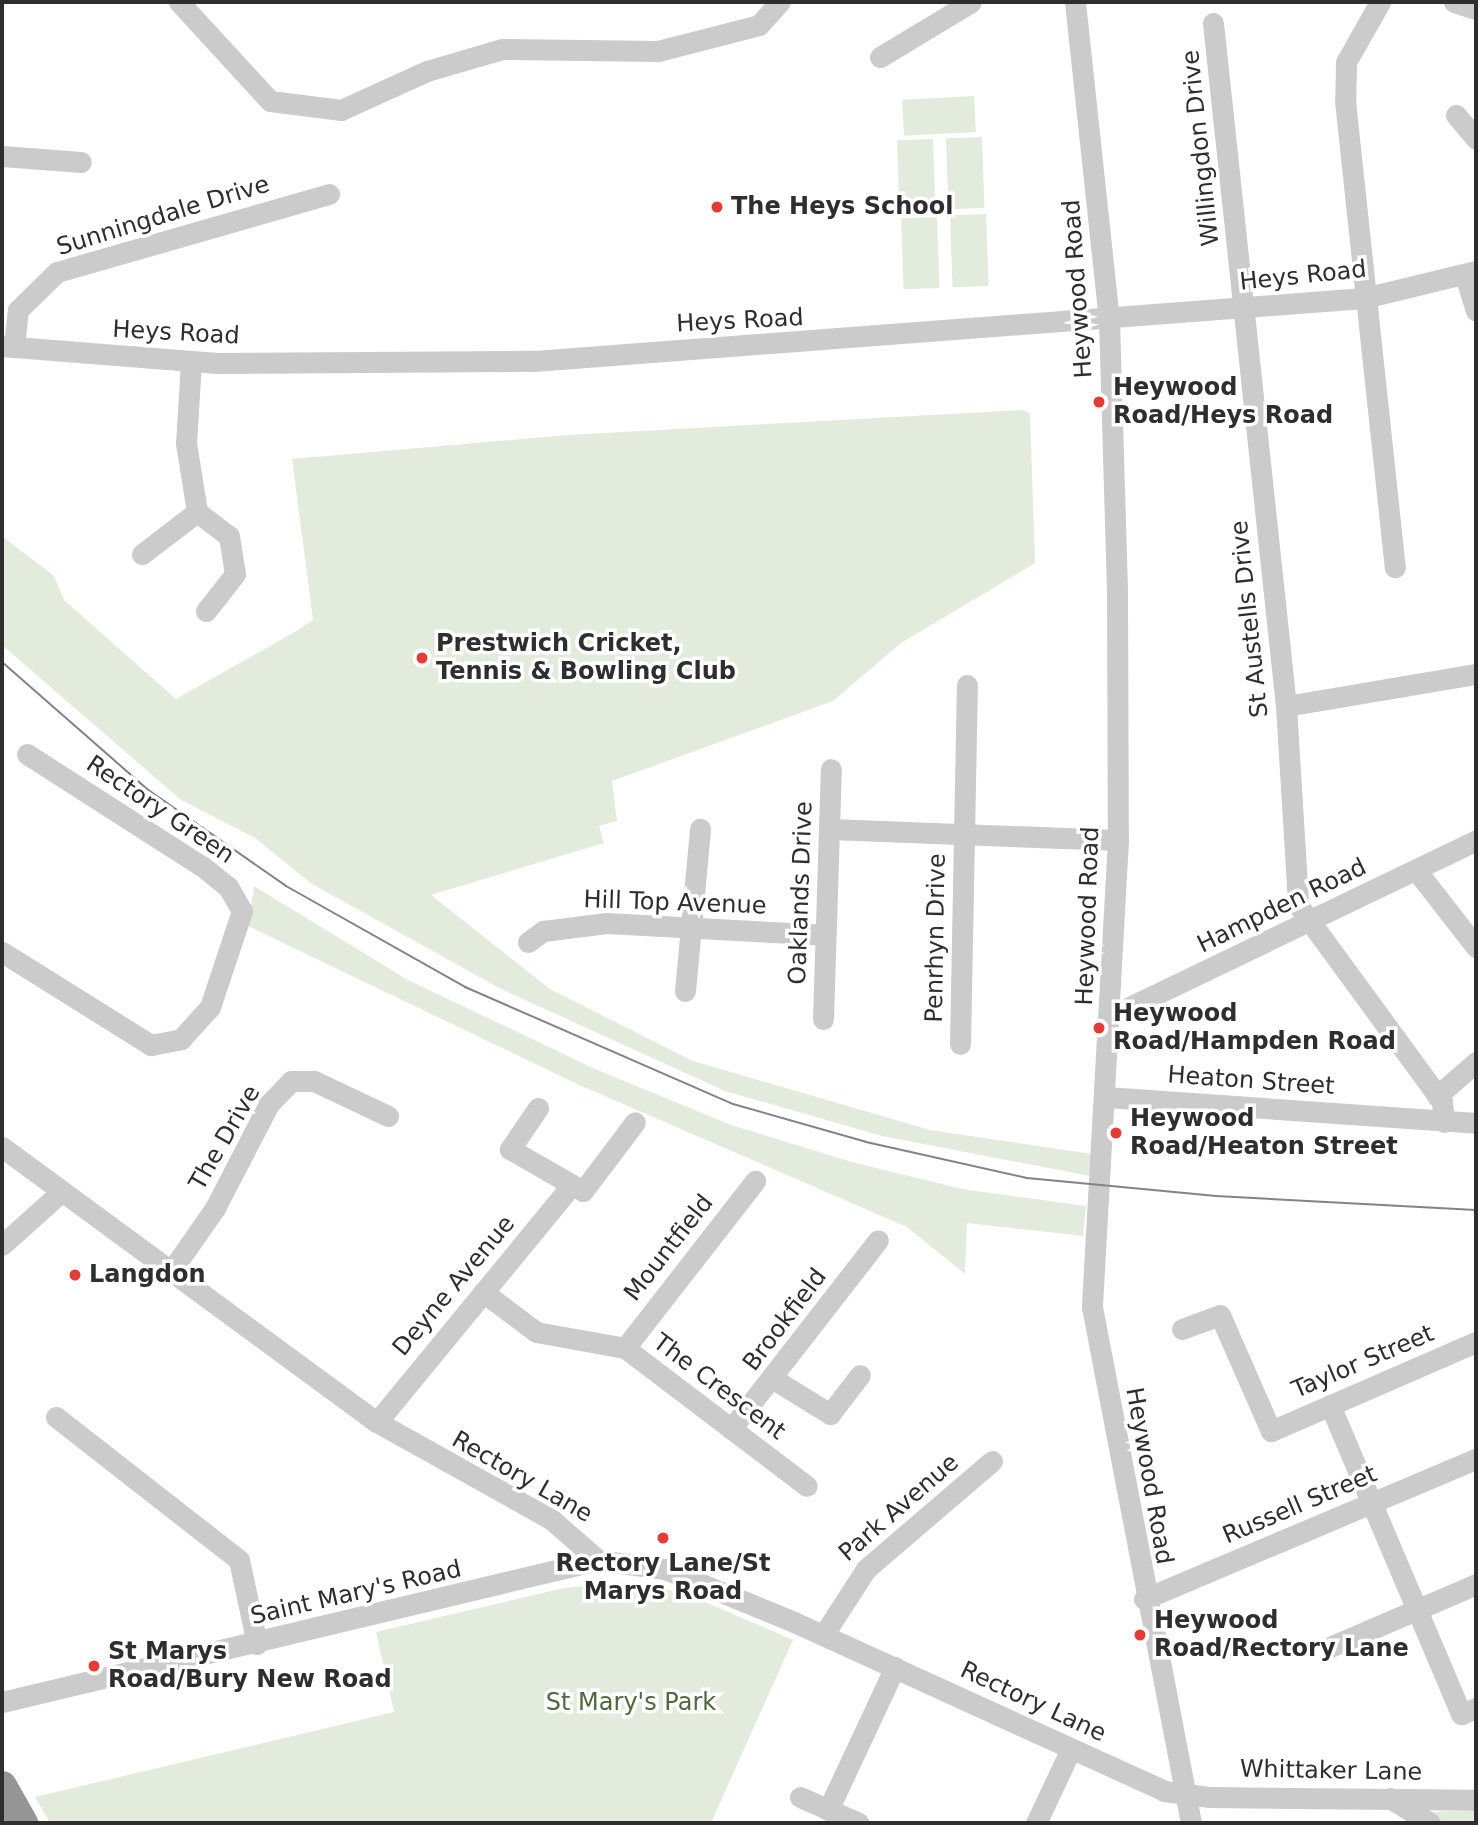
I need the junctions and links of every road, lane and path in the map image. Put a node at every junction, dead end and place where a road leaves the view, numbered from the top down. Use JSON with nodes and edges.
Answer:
{"nodes":[{"id":1,"x":179,"y":2,"type":"edge"},
{"id":2,"x":780,"y":2,"type":"edge"},
{"id":3,"x":971,"y":2,"type":"edge"},
{"id":4,"x":1075,"y":2,"type":"edge"},
{"id":5,"x":1381,"y":2,"type":"edge"},
{"id":6,"x":1454,"y":2,"type":"edge"},
{"id":7,"x":1476,"y":9,"type":"edge"},
{"id":8,"x":1213,"y":23,"type":"dead end"},
{"id":9,"x":880,"y":57,"type":"dead end"},
{"id":10,"x":1456,"y":115,"type":"dead end"},
{"id":11,"x":1476,"y":139,"type":"edge"},
{"id":12,"x":2,"y":156,"type":"edge"},
{"id":13,"x":81,"y":162,"type":"dead end"},
{"id":14,"x":329,"y":194,"type":"dead end"},
{"id":15,"x":1471,"y":273,"type":"edge"},
{"id":16,"x":1364,"y":298,"type":"junction"},
{"id":17,"x":1245,"y":309,"type":"junction"},
{"id":18,"x":1476,"y":310,"type":"edge"},
{"id":19,"x":1109,"y":320,"type":"junction"},
{"id":20,"x":8,"y":347,"type":"edge"},
{"id":21,"x":191,"y":362,"type":"junction"},
{"id":22,"x":197,"y":512,"type":"junction"},
{"id":23,"x":142,"y":554,"type":"dead end"},
{"id":24,"x":1395,"y":567,"type":"dead end"},
{"id":25,"x":206,"y":611,"type":"dead end"},
{"id":26,"x":1476,"y":674,"type":"edge"},
{"id":27,"x":967,"y":685,"type":"dead end"},
{"id":28,"x":1286,"y":706,"type":"junction"},
{"id":29,"x":27,"y":754,"type":"dead end"},
{"id":30,"x":831,"y":769,"type":"dead end"},
{"id":31,"x":700,"y":829,"type":"dead end"},
{"id":32,"x":831,"y":829,"type":"junction"},
{"id":33,"x":964,"y":834,"type":"junction"},
{"id":34,"x":1118,"y":840,"type":"junction"},
{"id":35,"x":1476,"y":840,"type":"edge"},
{"id":36,"x":1416,"y":870,"type":"junction"},
{"id":37,"x":1307,"y":924,"type":"junction"},
{"id":38,"x":692,"y":928,"type":"junction"},
{"id":39,"x":825,"y":934,"type":"junction"},
{"id":40,"x":528,"y":942,"type":"dead end"},
{"id":41,"x":1476,"y":947,"type":"edge"},
{"id":42,"x":2,"y":952,"type":"edge"},
{"id":43,"x":685,"y":991,"type":"dead end"},
{"id":44,"x":1111,"y":1016,"type":"junction"},
{"id":45,"x":823,"y":1019,"type":"dead end"},
{"id":46,"x":960,"y":1044,"type":"dead end"},
{"id":47,"x":1476,"y":1062,"type":"edge"},
{"id":48,"x":1437,"y":1096,"type":"junction"},
{"id":49,"x":1105,"y":1097,"type":"junction"},
{"id":50,"x":538,"y":1108,"type":"dead end"},
{"id":51,"x":388,"y":1116,"type":"dead end"},
{"id":52,"x":635,"y":1122,"type":"dead end"},
{"id":53,"x":1444,"y":1122,"type":"junction"},
{"id":54,"x":1476,"y":1123,"type":"edge"},
{"id":55,"x":2,"y":1147,"type":"edge"},
{"id":56,"x":755,"y":1181,"type":"dead end"},
{"id":57,"x":572,"y":1185,"type":"junction"},
{"id":58,"x":61,"y":1192,"type":"junction"},
{"id":59,"x":878,"y":1240,"type":"dead end"},
{"id":60,"x":2,"y":1245,"type":"edge"},
{"id":61,"x":169,"y":1274,"type":"junction"},
{"id":62,"x":483,"y":1292,"type":"junction"},
{"id":63,"x":1182,"y":1329,"type":"dead end"},
{"id":64,"x":1476,"y":1342,"type":"edge"},
{"id":65,"x":625,"y":1348,"type":"junction"},
{"id":66,"x":860,"y":1375,"type":"dead end"},
{"id":67,"x":775,"y":1380,"type":"junction"},
{"id":68,"x":1330,"y":1405,"type":"junction"},
{"id":69,"x":56,"y":1417,"type":"dead end"},
{"id":70,"x":377,"y":1422,"type":"junction"},
{"id":71,"x":730,"y":1429,"type":"junction"},
{"id":72,"x":1476,"y":1459,"type":"edge"},
{"id":73,"x":992,"y":1461,"type":"dead end"},
{"id":74,"x":807,"y":1486,"type":"dead end"},
{"id":75,"x":1372,"y":1504,"type":"junction"},
{"id":76,"x":598,"y":1560,"type":"junction"},
{"id":77,"x":1476,"y":1584,"type":"edge"},
{"id":78,"x":1144,"y":1599,"type":"junction"},
{"id":79,"x":1418,"y":1609,"type":"junction"},
{"id":80,"x":824,"y":1634,"type":"junction"},
{"id":81,"x":257,"y":1644,"type":"junction"},
{"id":82,"x":1330,"y":1647,"type":"dead end"},
{"id":83,"x":895,"y":1667,"type":"junction"},
{"id":84,"x":2,"y":1702,"type":"edge"},
{"id":85,"x":1469,"y":1711,"type":"edge"},
{"id":86,"x":1071,"y":1749,"type":"junction"},
{"id":87,"x":2,"y":1786,"type":"edge"},
{"id":88,"x":1186,"y":1790,"type":"junction"},
{"id":89,"x":800,"y":1797,"type":"dead end"},
{"id":90,"x":1389,"y":1797,"type":"junction"},
{"id":91,"x":1476,"y":1800,"type":"edge"},
{"id":92,"x":828,"y":1810,"type":"junction"},
{"id":93,"x":23,"y":1823,"type":"edge"},
{"id":94,"x":859,"y":1823,"type":"edge"},
{"id":95,"x":1036,"y":1823,"type":"edge"},
{"id":96,"x":1191,"y":1823,"type":"edge"},
{"id":97,"x":1430,"y":1823,"type":"edge"}],
"edges":[{"from":1,"to":2,"type":"street"},
{"from":3,"to":9,"type":"street"},
{"from":4,"to":19,"type":"street","name":"Heywood Road"},
{"from":5,"to":16,"type":"street"},
{"from":6,"to":7,"type":"street"},
{"from":8,"to":17,"type":"street","name":"Willingdon Drive"},
{"from":10,"to":11,"type":"street"},
{"from":12,"to":13,"type":"street"},
{"from":14,"to":20,"type":"street","name":"Sunningdale Drive"},
{"from":15,"to":16,"type":"street","name":"Heys Road"},
{"from":15,"to":18,"type":"street"},
{"from":16,"to":17,"type":"street","name":"Heys Road"},
{"from":16,"to":24,"type":"street"},
{"from":17,"to":19,"type":"street","name":"Heys Road"},
{"from":17,"to":28,"type":"street","name":"St Austells Drive"},
{"from":19,"to":21,"type":"street","name":"Heys Road"},
{"from":19,"to":34,"type":"street","name":"Heywood Road"},
{"from":20,"to":21,"type":"street","name":"Heys Road"},
{"from":21,"to":22,"type":"street"},
{"from":22,"to":23,"type":"street"},
{"from":22,"to":25,"type":"street"},
{"from":26,"to":28,"type":"street"},
{"from":27,"to":33,"type":"street","name":"Penrhyn Drive"},
{"from":28,"to":37,"type":"street","name":"St Austells Drive"},
{"from":29,"to":42,"type":"street","name":"Rectory Green"},
{"from":30,"to":32,"type":"street","name":"Oaklands Drive"},
{"from":31,"to":38,"type":"street"},
{"from":32,"to":33,"type":"street"},
{"from":32,"to":39,"type":"street","name":"Oaklands Drive"},
{"from":33,"to":34,"type":"street"},
{"from":33,"to":46,"type":"street","name":"Penrhyn Drive"},
{"from":34,"to":44,"type":"street","name":"Heywood Road"},
{"from":35,"to":36,"type":"street","name":"Hampden Road"},
{"from":36,"to":37,"type":"street","name":"Hampden Road"},
{"from":36,"to":41,"type":"street"},
{"from":37,"to":44,"type":"street","name":"Hampden Road"},
{"from":37,"to":48,"type":"street"},
{"from":38,"to":39,"type":"street","name":"Hill Top Avenue"},
{"from":38,"to":40,"type":"street","name":"Hill Top Avenue"},
{"from":38,"to":43,"type":"street"},
{"from":39,"to":45,"type":"street","name":"Oaklands Drive"},
{"from":44,"to":49,"type":"street","name":"Heywood Road"},
{"from":47,"to":48,"type":"street"},
{"from":48,"to":53,"type":"street"},
{"from":49,"to":53,"type":"street","name":"Heaton Street"},
{"from":49,"to":78,"type":"street","name":"Heywood Road"},
{"from":50,"to":57,"type":"street"},
{"from":51,"to":61,"type":"street","name":"The Drive"},
{"from":52,"to":57,"type":"street"},
{"from":53,"to":54,"type":"street","name":"Heaton Street"},
{"from":55,"to":58,"type":"street","name":"Rectory Lane"},
{"from":56,"to":65,"type":"street","name":"Mountfield"},
{"from":57,"to":62,"type":"street","name":"Deyne Avenue"},
{"from":58,"to":60,"type":"street"},
{"from":58,"to":61,"type":"street","name":"Rectory Lane"},
{"from":59,"to":67,"type":"street","name":"Brookfield"},
{"from":61,"to":70,"type":"street","name":"Rectory Lane"},
{"from":62,"to":65,"type":"street","name":"The Crescent"},
{"from":62,"to":70,"type":"street","name":"Deyne Avenue"},
{"from":63,"to":68,"type":"street","name":"Taylor Street"},
{"from":64,"to":68,"type":"street","name":"Taylor Street"},
{"from":65,"to":71,"type":"street","name":"The Crescent"},
{"from":66,"to":67,"type":"street"},
{"from":67,"to":71,"type":"street","name":"Brookfield"},
{"from":68,"to":75,"type":"street"},
{"from":69,"to":81,"type":"street"},
{"from":70,"to":76,"type":"street","name":"Rectory Lane"},
{"from":71,"to":74,"type":"street","name":"The Crescent"},
{"from":72,"to":75,"type":"street","name":"Russell Street"},
{"from":73,"to":80,"type":"street","name":"Park Avenue"},
{"from":75,"to":78,"type":"street","name":"Russell Street"},
{"from":75,"to":79,"type":"street"},
{"from":76,"to":80,"type":"street","name":"Rectory Lane"},
{"from":76,"to":81,"type":"street","name":"Saint Mary's Road"},
{"from":77,"to":79,"type":"street"},
{"from":78,"to":88,"type":"street","name":"Heywood Road"},
{"from":79,"to":82,"type":"street"},
{"from":79,"to":85,"type":"street"},
{"from":80,"to":83,"type":"street","name":"Rectory Lane"},
{"from":81,"to":84,"type":"street","name":"Saint Mary's Road"},
{"from":83,"to":86,"type":"street","name":"Rectory Lane"},
{"from":83,"to":92,"type":"street"},
{"from":86,"to":88,"type":"street","name":"Rectory Lane"},
{"from":86,"to":95,"type":"street"},
{"from":87,"to":93,"type":"highway"},
{"from":88,"to":90,"type":"street","name":"Whittaker Lane"},
{"from":88,"to":96,"type":"street","name":"Heywood Road"},
{"from":89,"to":92,"type":"street"},
{"from":90,"to":91,"type":"street","name":"Whittaker Lane"},
{"from":90,"to":97,"type":"street"},
{"from":92,"to":94,"type":"street"}]}
